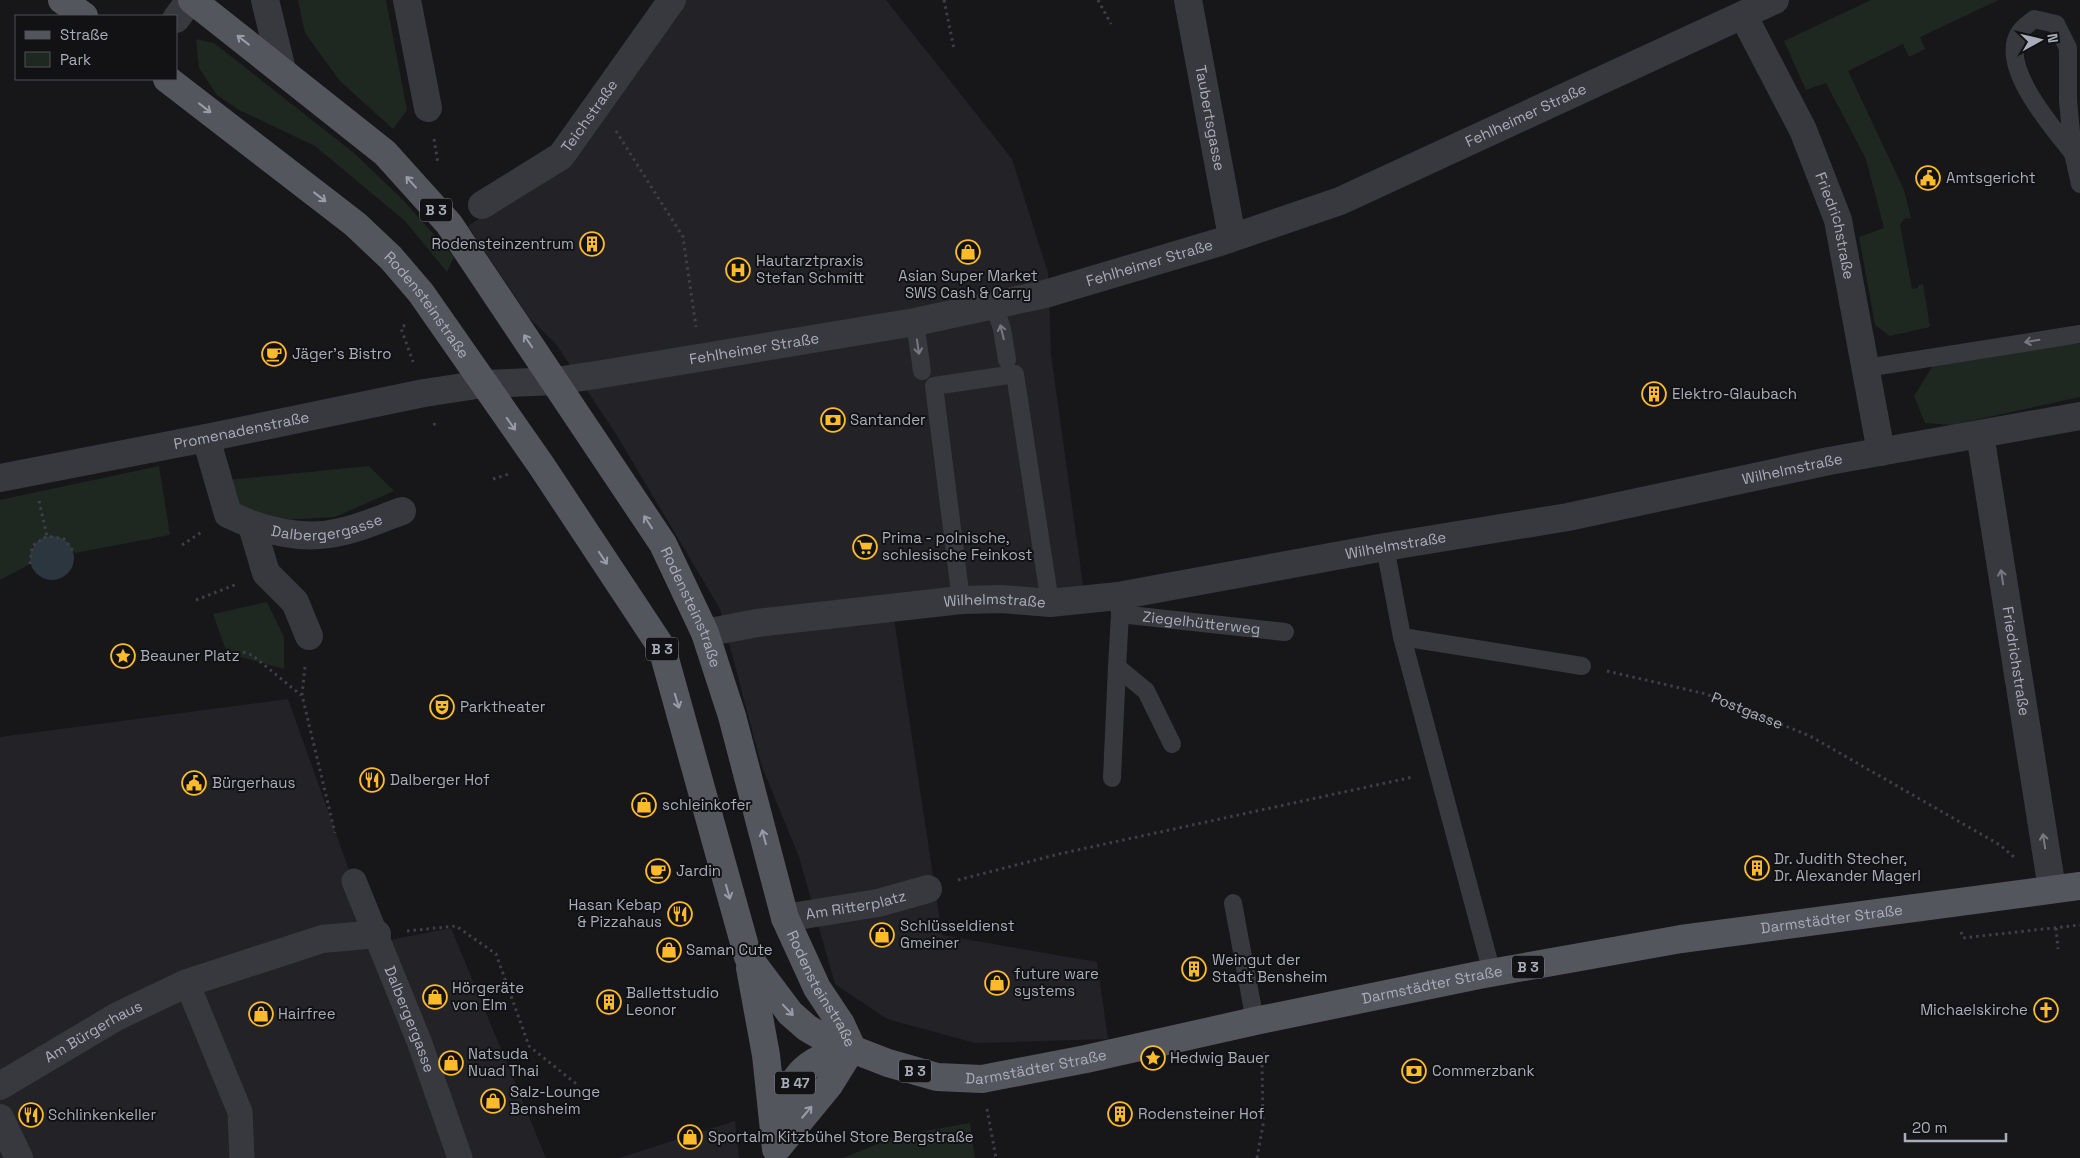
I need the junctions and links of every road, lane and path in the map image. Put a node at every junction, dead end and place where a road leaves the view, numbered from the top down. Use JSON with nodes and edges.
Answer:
{"nodes":[{"id":1,"x":62,"y":0,"type":"edge"},
{"id":2,"x":191,"y":0,"type":"edge"},
{"id":3,"x":265,"y":0,"type":"edge"},
{"id":4,"x":407,"y":0,"type":"edge"},
{"id":5,"x":672,"y":0,"type":"edge"},
{"id":6,"x":944,"y":0,"type":"edge"},
{"id":7,"x":1098,"y":0,"type":"edge"},
{"id":8,"x":1188,"y":0,"type":"edge"},
{"id":9,"x":1775,"y":0,"type":"edge"},
{"id":10,"x":83,"y":15,"type":"edge"},
{"id":11,"x":1743,"y":15,"type":"junction"},
{"id":12,"x":178,"y":16,"type":"edge"},
{"id":13,"x":1111,"y":24,"type":"dead end"},
{"id":14,"x":954,"y":49,"type":"dead end"},
{"id":15,"x":282,"y":70,"type":"junction"},
{"id":16,"x":168,"y":80,"type":"edge"},
{"id":17,"x":428,"y":108,"type":"joint"},
{"id":18,"x":613,"y":128,"type":"dead end"},
{"id":19,"x":2073,"y":153,"type":"junction"},
{"id":20,"x":439,"y":170,"type":"dead end"},
{"id":21,"x":2080,"y":184,"type":"edge"},
{"id":22,"x":482,"y":205,"type":"dead end"},
{"id":23,"x":1232,"y":237,"type":"junction"},
{"id":24,"x":994,"y":304,"type":"junction"},
{"id":25,"x":915,"y":322,"type":"junction"},
{"id":26,"x":2080,"y":334,"type":"edge"},
{"id":27,"x":700,"y":357,"type":"junction"},
{"id":28,"x":1007,"y":360,"type":"dead end"},
{"id":29,"x":1866,"y":368,"type":"junction"},
{"id":30,"x":922,"y":371,"type":"dead end"},
{"id":31,"x":556,"y":381,"type":"junction"},
{"id":32,"x":484,"y":384,"type":"junction"},
{"id":33,"x":2080,"y":416,"type":"edge"},
{"id":34,"x":1980,"y":434,"type":"junction"},
{"id":35,"x":206,"y":438,"type":"junction"},
{"id":36,"x":1880,"y":452,"type":"junction"},
{"id":37,"x":34,"y":470,"type":"junction"},
{"id":38,"x":509,"y":474,"type":"dead end"},
{"id":39,"x":0,"y":478,"type":"edge"},
{"id":40,"x":494,"y":479,"type":"dead end"},
{"id":41,"x":402,"y":512,"type":"dead end"},
{"id":42,"x":252,"y":526,"type":"junction"},
{"id":43,"x":47,"y":536,"type":"junction"},
{"id":44,"x":1385,"y":547,"type":"junction"},
{"id":45,"x":75,"y":553,"type":"dead end"},
{"id":46,"x":30,"y":564,"type":"dead end"},
{"id":47,"x":266,"y":573,"type":"junction"},
{"id":48,"x":196,"y":600,"type":"dead end"},
{"id":49,"x":961,"y":600,"type":"junction"},
{"id":50,"x":1050,"y":603,"type":"junction"},
{"id":51,"x":1119,"y":605,"type":"junction"},
{"id":52,"x":1284,"y":632,"type":"dead end"},
{"id":53,"x":705,"y":633,"type":"junction"},
{"id":54,"x":309,"y":636,"type":"dead end"},
{"id":55,"x":1402,"y":637,"type":"junction"},
{"id":56,"x":243,"y":652,"type":"dead end"},
{"id":57,"x":1582,"y":666,"type":"joint"},
{"id":58,"x":1117,"y":667,"type":"junction"},
{"id":59,"x":1172,"y":744,"type":"dead end"},
{"id":60,"x":1438,"y":772,"type":"junction"},
{"id":61,"x":1112,"y":778,"type":"dead end"},
{"id":62,"x":335,"y":833,"type":"dead end"},
{"id":63,"x":2015,"y":858,"type":"dead end"},
{"id":64,"x":354,"y":881,"type":"dead end"},
{"id":65,"x":2080,"y":886,"type":"edge"},
{"id":66,"x":928,"y":889,"type":"joint"},
{"id":67,"x":2052,"y":890,"type":"junction"},
{"id":68,"x":1233,"y":903,"type":"dead end"},
{"id":69,"x":785,"y":918,"type":"junction"},
{"id":70,"x":2080,"y":925,"type":"edge"},
{"id":71,"x":2056,"y":928,"type":"junction"},
{"id":72,"x":377,"y":934,"type":"junction"},
{"id":73,"x":1962,"y":938,"type":"dead end"},
{"id":74,"x":2058,"y":949,"type":"dead end"},
{"id":75,"x":748,"y":957,"type":"junction"},
{"id":76,"x":1492,"y":973,"type":"junction"},
{"id":77,"x":187,"y":983,"type":"junction"},
{"id":78,"x":1255,"y":1021,"type":"junction"},
{"id":79,"x":852,"y":1048,"type":"junction"},
{"id":80,"x":1262,"y":1063,"type":"dead end"},
{"id":81,"x":982,"y":1079,"type":"junction"},
{"id":82,"x":0,"y":1086,"type":"edge"},
{"id":83,"x":579,"y":1086,"type":"dead end"},
{"id":84,"x":0,"y":1118,"type":"edge"},
{"id":85,"x":775,"y":1154,"type":"edge"},
{"id":86,"x":19,"y":1158,"type":"edge"},
{"id":87,"x":242,"y":1158,"type":"edge"},
{"id":88,"x":460,"y":1158,"type":"edge"},
{"id":89,"x":996,"y":1158,"type":"edge"},
{"id":90,"x":1257,"y":1158,"type":"edge"}],
"edges":[{"from":1,"to":10,"type":"main road"},
{"from":2,"to":12,"type":"street"},
{"from":15,"to":2,"type":"main road","name":"Rodensteinstraße","number":"B 3","one_way":true},
{"from":3,"to":15,"type":"street"},
{"from":4,"to":17,"type":"street"},
{"from":5,"to":22,"type":"street","name":"Teichstraße"},
{"from":6,"to":14,"type":"path"},
{"from":7,"to":13,"type":"path"},
{"from":8,"to":23,"type":"street","name":"Taubertsgasse"},
{"from":9,"to":11,"type":"street","name":"Fehlheimer Straße"},
{"from":11,"to":23,"type":"street","name":"Fehlheimer Straße"},
{"from":11,"to":29,"type":"street","name":"Friedrichstraße"},
{"from":31,"to":15,"type":"main road","name":"Rodensteinstraße","number":"B 3","one_way":true},
{"from":16,"to":32,"type":"main road","name":"Rodensteinstraße","number":"B 3","one_way":true},
{"from":17,"to":20,"type":"path"},
{"from":18,"to":27,"type":"path"},
{"from":19,"to":19,"type":"lane"},
{"from":19,"to":21,"type":"lane"},
{"from":23,"to":24,"type":"street","name":"Fehlheimer Straße"},
{"from":24,"to":25,"type":"street","name":"Fehlheimer Straße"},
{"from":28,"to":24,"type":"lane","one_way":true},
{"from":25,"to":27,"type":"street","name":"Fehlheimer Straße"},
{"from":25,"to":30,"type":"lane","one_way":true},
{"from":26,"to":29,"type":"lane","one_way":true},
{"from":27,"to":31,"type":"street","name":"Fehlheimer Straße"},
{"from":29,"to":36,"type":"street","name":"Friedrichstraße"},
{"from":31,"to":32,"type":"street","name":"Fehlheimer Straße"},
{"from":53,"to":31,"type":"main road","name":"Rodensteinstraße","number":"B 3","one_way":true},
{"from":32,"to":35,"type":"street","name":"Promenadenstraße"},
{"from":32,"to":75,"type":"main road","name":"Rodensteinstraße","number":"B 3","one_way":true},
{"from":33,"to":34,"type":"street","name":"Wilhelmstraße"},
{"from":34,"to":36,"type":"street","name":"Wilhelmstraße"},
{"from":67,"to":34,"type":"street","name":"Friedrichstraße","one_way":true},
{"from":35,"to":37,"type":"street","name":"Promenadenstraße"},
{"from":35,"to":42,"type":"street","name":"Dalbergergasse"},
{"from":36,"to":44,"type":"street","name":"Wilhelmstraße"},
{"from":37,"to":39,"type":"street","name":"Promenadenstraße"},
{"from":37,"to":43,"type":"path"},
{"from":38,"to":40,"type":"path"},
{"from":41,"to":42,"type":"street","name":"Dalbergergasse"},
{"from":42,"to":47,"type":"street","name":"Dalbergergasse"},
{"from":43,"to":45,"type":"path"},
{"from":43,"to":46,"type":"path"},
{"from":44,"to":51,"type":"street","name":"Wilhelmstraße"},
{"from":44,"to":55,"type":"lane"},
{"from":47,"to":48,"type":"path"},
{"from":47,"to":54,"type":"street","name":"Dalbergergasse"},
{"from":49,"to":50,"type":"street","name":"Wilhelmstraße"},
{"from":49,"to":50,"type":"lane"},
{"from":49,"to":53,"type":"street","name":"Wilhelmstraße"},
{"from":50,"to":51,"type":"street","name":"Wilhelmstraße"},
{"from":51,"to":52,"type":"lane","name":"Ziegelhütterweg"},
{"from":51,"to":58,"type":"lane"},
{"from":69,"to":53,"type":"main road","name":"Rodensteinstraße","number":"B 3","one_way":true},
{"from":55,"to":57,"type":"lane"},
{"from":55,"to":60,"type":"lane"},
{"from":56,"to":62,"type":"path"},
{"from":57,"to":63,"type":"path","name":"Postgasse"},
{"from":58,"to":59,"type":"lane"},
{"from":58,"to":61,"type":"lane"},
{"from":60,"to":66,"type":"path"},
{"from":60,"to":76,"type":"lane"},
{"from":64,"to":72,"type":"street","name":"Dalbergergasse"},
{"from":65,"to":67,"type":"main road","name":"Darmstädter Straße","number":"B 3"},
{"from":66,"to":69,"type":"street","name":"Am Ritterplatz"},
{"from":67,"to":76,"type":"main road","name":"Darmstädter Straße","number":"B 3"},
{"from":68,"to":78,"type":"lane"},
{"from":69,"to":79,"type":"main road","name":"Rodensteinstraße","number":"B 3"},
{"from":70,"to":71,"type":"path"},
{"from":71,"to":73,"type":"path"},
{"from":71,"to":74,"type":"path"},
{"from":72,"to":77,"type":"street","name":"Am Bürgerhaus"},
{"from":72,"to":83,"type":"path"},
{"from":72,"to":88,"type":"street","name":"Dalbergergasse"},
{"from":75,"to":79,"type":"main road","name":"Rodensteinstraße","number":"B 3","one_way":true},
{"from":75,"to":85,"type":"main road","number":"B 47"},
{"from":76,"to":78,"type":"main road","name":"Darmstädter Straße","number":"B 3"},
{"from":77,"to":82,"type":"street","name":"Am Bürgerhaus"},
{"from":77,"to":87,"type":"street"},
{"from":78,"to":81,"type":"main road","name":"Darmstädter Straße","number":"B 3"},
{"from":79,"to":81,"type":"main road","name":"Darmstädter Straße","number":"B 3"},
{"from":79,"to":85,"type":"main road","number":"B 47"},
{"from":80,"to":90,"type":"path"},
{"from":81,"to":89,"type":"path"},
{"from":84,"to":86,"type":"street"}]}
